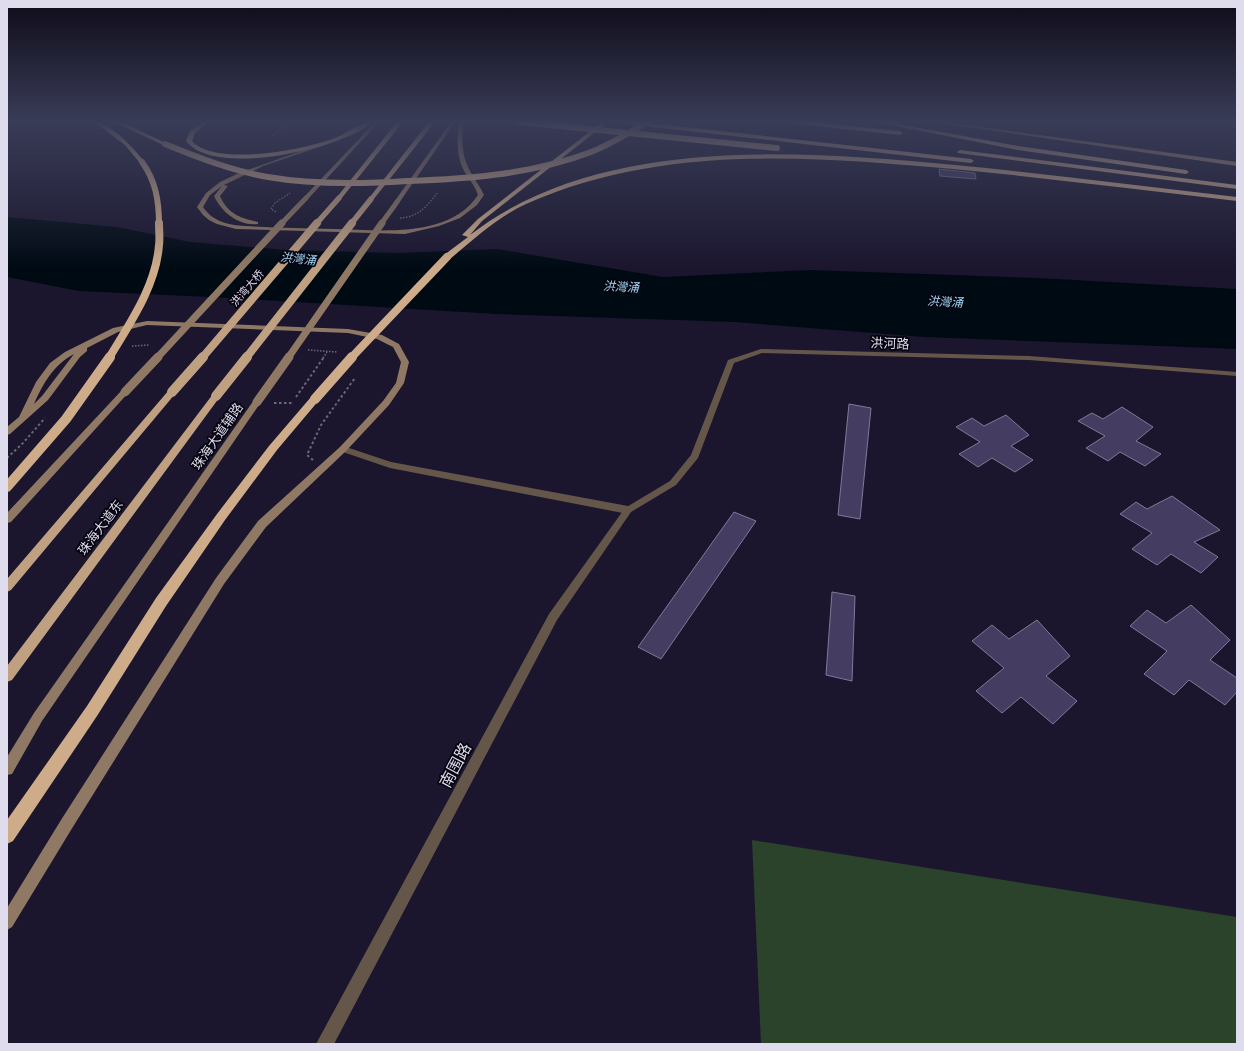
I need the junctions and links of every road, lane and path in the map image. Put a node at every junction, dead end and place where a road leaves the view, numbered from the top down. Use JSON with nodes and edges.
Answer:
{"nodes":[{"id":1,"x":149,"y":171,"type":"edge"},
{"id":2,"x":242,"y":171,"type":"edge"},
{"id":3,"x":247,"y":171,"type":"edge"},
{"id":4,"x":331,"y":171,"type":"edge"},
{"id":5,"x":360,"y":171,"type":"edge"},
{"id":6,"x":393,"y":171,"type":"edge"},
{"id":7,"x":419,"y":171,"type":"edge"},
{"id":8,"x":467,"y":171,"type":"edge"},
{"id":9,"x":513,"y":171,"type":"edge"},
{"id":10,"x":542,"y":171,"type":"edge"},
{"id":11,"x":617,"y":171,"type":"edge"},
{"id":12,"x":986,"y":171,"type":"edge"},
{"id":13,"x":1072,"y":171,"type":"edge"},
{"id":14,"x":1093,"y":171,"type":"edge"},
{"id":15,"x":1177,"y":171,"type":"edge"},
{"id":16,"x":1191,"y":173,"type":"dead end"},
{"id":17,"x":233,"y":177,"type":"junction"},
{"id":18,"x":478,"y":187,"type":"junction"},
{"id":19,"x":1237,"y":187,"type":"edge"},
{"id":20,"x":1237,"y":196,"type":"edge"},
{"id":21,"x":1237,"y":200,"type":"edge"},
{"id":22,"x":447,"y":257,"type":"junction"},
{"id":23,"x":93,"y":340,"type":"junction"},
{"id":24,"x":327,"y":351,"type":"dead end"},
{"id":25,"x":1237,"y":374,"type":"edge"},
{"id":26,"x":257,"y":402,"type":"junction"},
{"id":27,"x":22,"y":419,"type":"junction"},
{"id":28,"x":7,"y":432,"type":"edge"},
{"id":29,"x":343,"y":449,"type":"junction"},
{"id":30,"x":7,"y":487,"type":"edge"},
{"id":31,"x":628,"y":510,"type":"junction"},
{"id":32,"x":7,"y":519,"type":"edge"},
{"id":33,"x":7,"y":587,"type":"edge"},
{"id":34,"x":7,"y":676,"type":"edge"},
{"id":35,"x":7,"y":769,"type":"edge"},
{"id":36,"x":7,"y":835,"type":"edge"},
{"id":37,"x":7,"y":922,"type":"edge"},
{"id":38,"x":325,"y":1044,"type":"edge"}],
"edges":[{"from":1,"to":30,"type":"highway","bridge":true},
{"from":2,"to":9,"type":"highway","bridge":true},
{"from":3,"to":17,"type":"main road"},
{"from":4,"to":32,"type":"main road","bridge":true},
{"from":5,"to":33,"type":"highway","name":"洪湾大桥","bridge":true},
{"from":6,"to":34,"type":"highway","name":"珠海大道东","bridge":true},
{"from":7,"to":26,"type":"main road","name":"珠海大道辅路","bridge":true},
{"from":8,"to":18,"type":"main road"},
{"from":10,"to":22,"type":"highway"},
{"from":11,"to":22,"type":"highway"},
{"from":12,"to":21,"type":"highway"},
{"from":13,"to":20,"type":"highway"},
{"from":14,"to":19,"type":"highway"},
{"from":15,"to":16,"type":"highway"},
{"from":17,"to":18,"type":"main road"},
{"from":17,"to":18,"type":"main road"},
{"from":22,"to":36,"type":"highway","bridge":true},
{"from":23,"to":27,"type":"main road"},
{"from":23,"to":27,"type":"main road"},
{"from":23,"to":29,"type":"main road"},
{"from":24,"to":26,"type":"path"},
{"from":25,"to":31,"type":"street","name":"洪河路"},
{"from":26,"to":35,"type":"main road","name":"珠海大道辅路"},
{"from":27,"to":28,"type":"main road"},
{"from":29,"to":31,"type":"street"},
{"from":29,"to":37,"type":"main road"},
{"from":31,"to":38,"type":"street","name":"南围路"}]}
